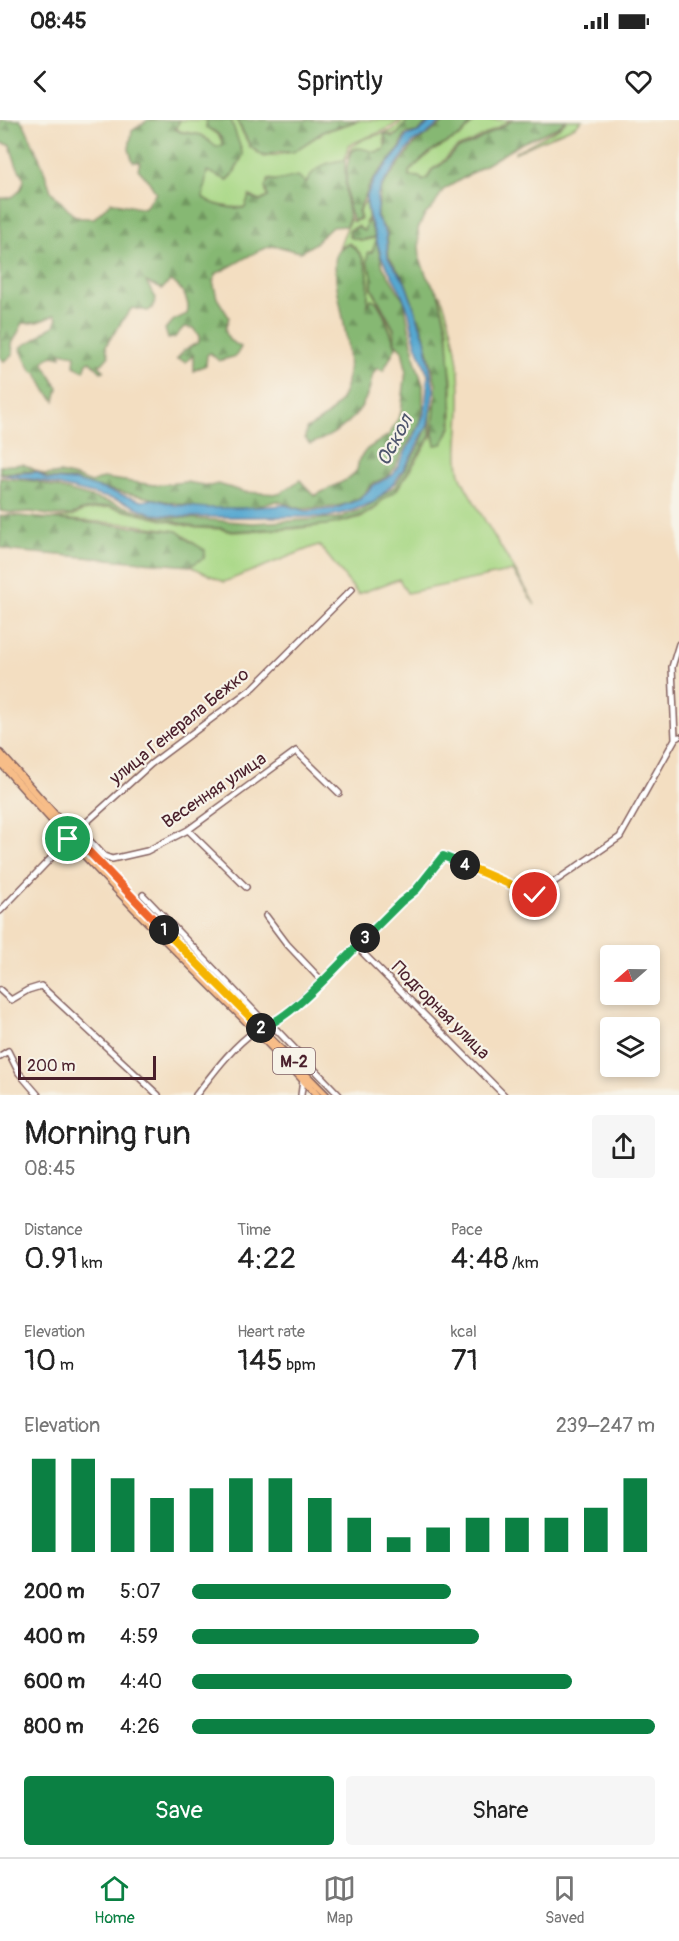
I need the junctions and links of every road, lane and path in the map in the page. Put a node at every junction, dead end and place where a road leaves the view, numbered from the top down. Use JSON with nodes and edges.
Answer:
{"nodes":[{"id":1,"x":352,"y":589,"type":"dead end"},
{"id":2,"x":679,"y":644,"type":"edge"},
{"id":3,"x":677,"y":738,"type":"edge"},
{"id":4,"x":0,"y":753,"type":"edge"},
{"id":5,"x":0,"y":762,"type":"edge"},
{"id":6,"x":339,"y":793,"type":"dead end"},
{"id":7,"x":79,"y":829,"type":"junction"},
{"id":8,"x":188,"y":830,"type":"junction"},
{"id":9,"x":71,"y":837,"type":"junction"},
{"id":10,"x":246,"y":887,"type":"dead end"},
{"id":11,"x":143,"y":895,"type":"dead end"},
{"id":12,"x":0,"y":911,"type":"edge"},
{"id":13,"x":266,"y":916,"type":"dead end"},
{"id":14,"x":356,"y":946,"type":"junction"},
{"id":15,"x":322,"y":981,"type":"junction"},
{"id":16,"x":0,"y":990,"type":"edge"},
{"id":17,"x":271,"y":1024,"type":"junction"},
{"id":18,"x":259,"y":1029,"type":"junction"},
{"id":19,"x":0,"y":1056,"type":"edge"},
{"id":20,"x":303,"y":1080,"type":"junction"},
{"id":21,"x":38,"y":1095,"type":"edge"},
{"id":22,"x":158,"y":1095,"type":"edge"},
{"id":23,"x":196,"y":1095,"type":"edge"},
{"id":24,"x":302,"y":1095,"type":"edge"},
{"id":25,"x":317,"y":1095,"type":"edge"},
{"id":26,"x":326,"y":1095,"type":"edge"},
{"id":27,"x":339,"y":1095,"type":"edge"},
{"id":28,"x":504,"y":1095,"type":"edge"}],
"edges":[{"from":1,"to":7,"type":"street","name":"улица Генерала Бежко"},
{"from":2,"to":3,"type":"street"},
{"from":3,"to":14,"type":"street"},
{"from":4,"to":9,"type":"main road"},
{"from":5,"to":9,"type":"main road"},
{"from":6,"to":8,"type":"street","name":"Весенняя улица"},
{"from":7,"to":8,"type":"street","name":"Весенняя улица"},
{"from":7,"to":9,"type":"street","name":"улица Генерала Бежко"},
{"from":8,"to":10,"type":"street"},
{"from":9,"to":12,"type":"street","name":"улица Генерала Бежко"},
{"from":9,"to":18,"type":"main road"},
{"from":11,"to":17,"type":"street"},
{"from":13,"to":15,"type":"street"},
{"from":14,"to":15,"type":"street"},
{"from":14,"to":28,"type":"street","name":"Подгорная улица"},
{"from":15,"to":17,"type":"street"},
{"from":16,"to":22,"type":"street"},
{"from":17,"to":18,"type":"street"},
{"from":17,"to":27,"type":"street"},
{"from":18,"to":20,"type":"main road","number":"М-2"},
{"from":18,"to":23,"type":"street"},
{"from":18,"to":26,"type":"main road","number":"М-2"},
{"from":19,"to":21,"type":"street"},
{"from":20,"to":24,"type":"street"},
{"from":20,"to":25,"type":"main road","number":"М-2"},
{"from":24,"to":25,"type":"street"}]}
